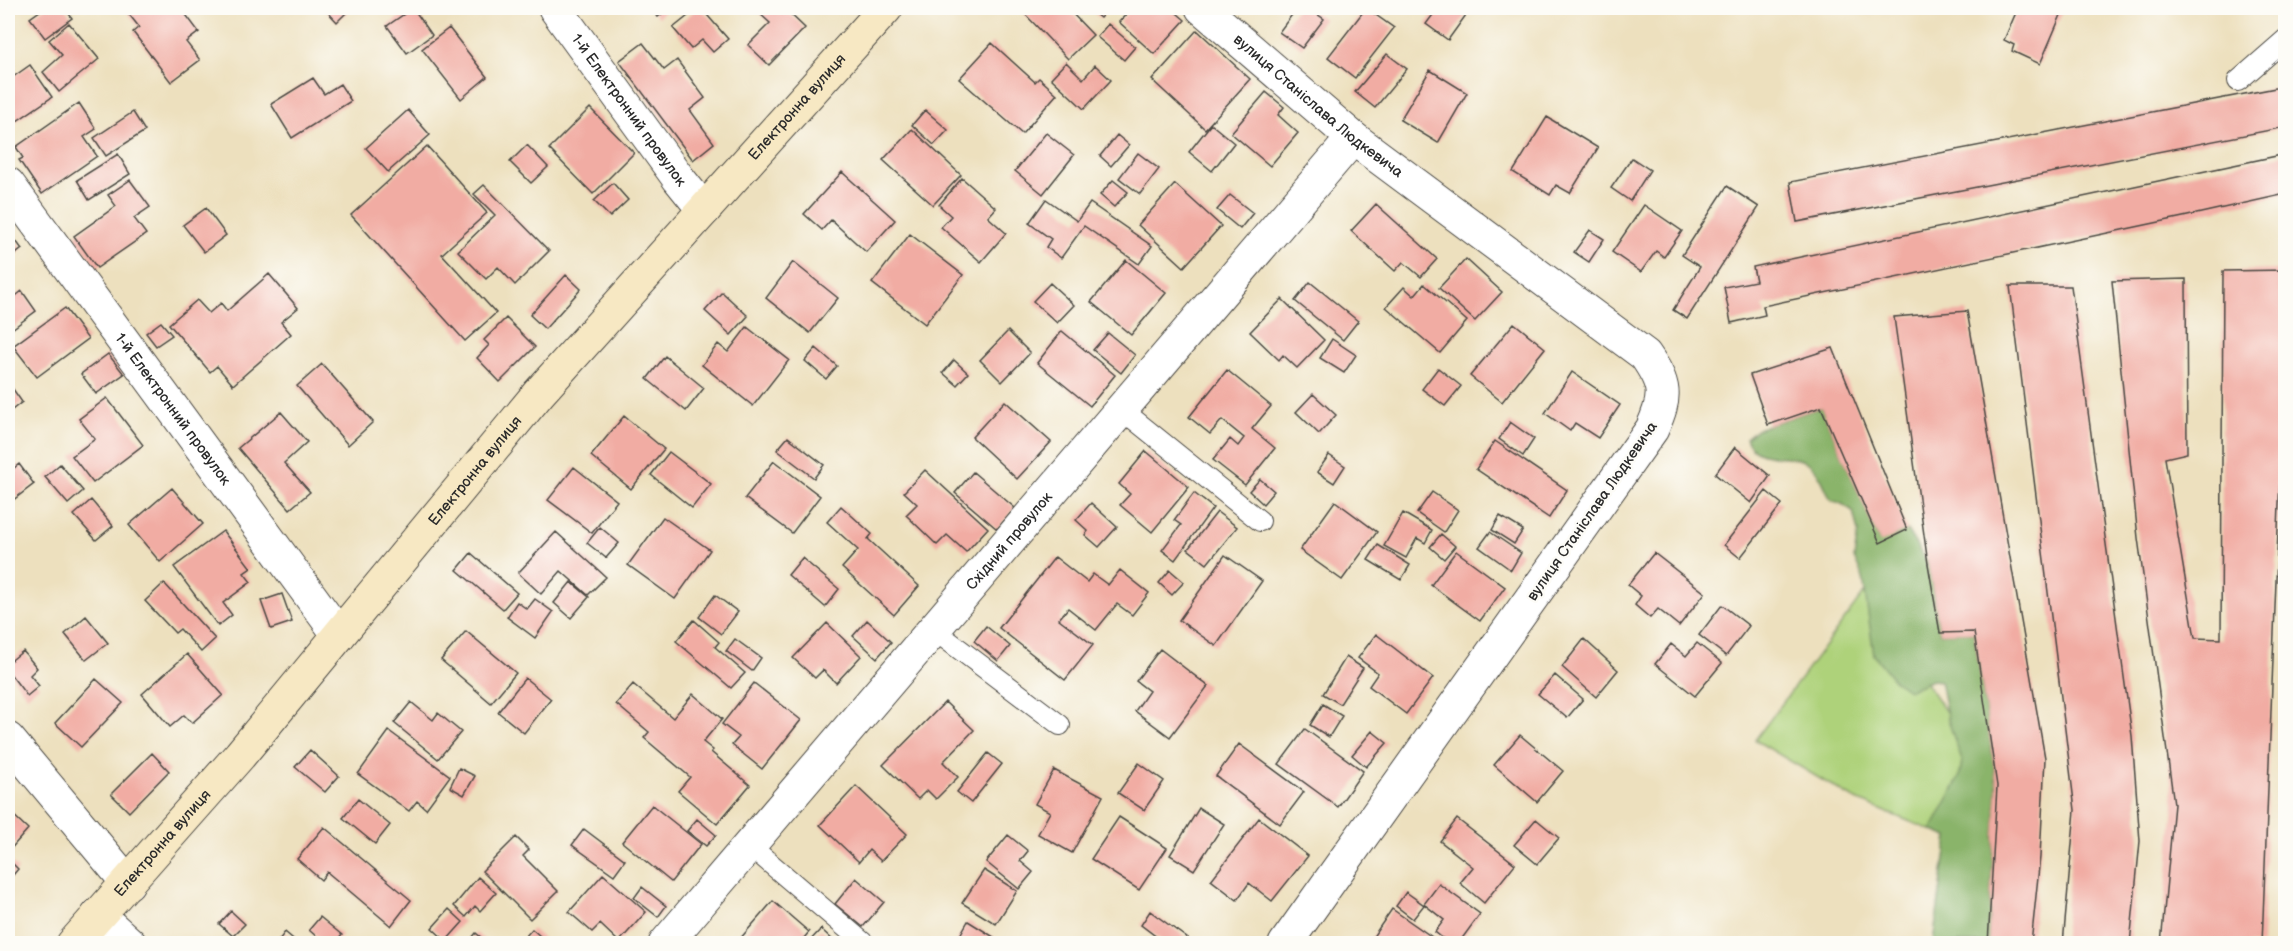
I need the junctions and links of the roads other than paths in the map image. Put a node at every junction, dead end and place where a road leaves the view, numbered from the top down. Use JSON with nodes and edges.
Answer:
{"nodes":[{"id":1,"x":555,"y":8,"type":"edge"},
{"id":2,"x":886,"y":8,"type":"edge"},
{"id":3,"x":1202,"y":8,"type":"edge"},
{"id":4,"x":2286,"y":39,"type":"edge"},
{"id":5,"x":2238,"y":81,"type":"dead end"},
{"id":6,"x":1353,"y":138,"type":"junction"},
{"id":7,"x":8,"y":184,"type":"edge"},
{"id":8,"x":704,"y":210,"type":"junction"},
{"id":9,"x":1121,"y":409,"type":"junction"},
{"id":10,"x":1260,"y":522,"type":"dead end"},
{"id":11,"x":934,"y":630,"type":"junction"},
{"id":12,"x":339,"y":635,"type":"junction"},
{"id":13,"x":1060,"y":725,"type":"dead end"},
{"id":14,"x":8,"y":739,"type":"edge"},
{"id":15,"x":750,"y":846,"type":"junction"},
{"id":16,"x":128,"y":883,"type":"junction"},
{"id":17,"x":98,"y":915,"type":"junction"},
{"id":18,"x":73,"y":944,"type":"edge"},
{"id":19,"x":129,"y":944,"type":"edge"},
{"id":20,"x":665,"y":944,"type":"edge"},
{"id":21,"x":865,"y":944,"type":"edge"},
{"id":22,"x":1286,"y":944,"type":"edge"}],
"edges":[{"from":1,"to":8,"type":"street","name":"1-й Електронний провулок"},
{"from":2,"to":8,"type":"street","name":"Електронна вулиця"},
{"from":3,"to":6,"type":"street","name":"вулиця Станіслава Людкевича"},
{"from":4,"to":5,"type":"lane"},
{"from":6,"to":9,"type":"street","name":"Східний провулок"},
{"from":6,"to":22,"type":"street","name":"вулиця Станіслава Людкевича"},
{"from":7,"to":12,"type":"street","name":"1-й Електронний провулок"},
{"from":8,"to":12,"type":"street","name":"Електронна вулиця"},
{"from":9,"to":10,"type":"lane"},
{"from":9,"to":11,"type":"street","name":"Східний провулок"},
{"from":11,"to":13,"type":"lane"},
{"from":11,"to":15,"type":"street","name":"Східний провулок"},
{"from":12,"to":16,"type":"street","name":"Електронна вулиця"},
{"from":14,"to":16,"type":"street"},
{"from":15,"to":20,"type":"street","name":"Східний провулок"},
{"from":15,"to":21,"type":"lane"},
{"from":16,"to":17,"type":"street","name":"Електронна вулиця"},
{"from":17,"to":18,"type":"street","name":"Електронна вулиця"},
{"from":17,"to":19,"type":"street"}]}
